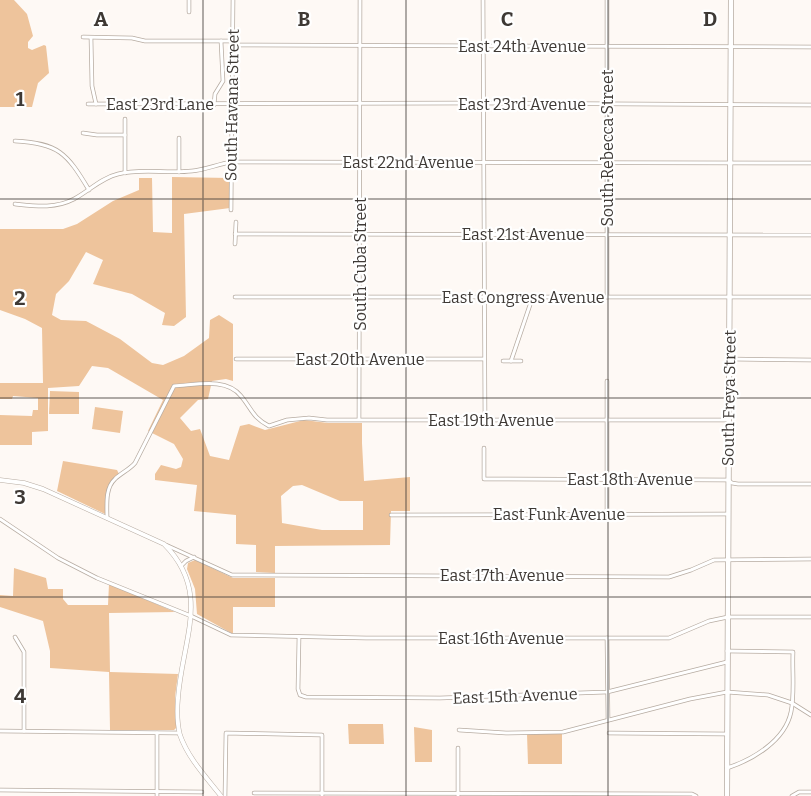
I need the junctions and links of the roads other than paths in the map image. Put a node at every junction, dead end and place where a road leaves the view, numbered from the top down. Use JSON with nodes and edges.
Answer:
{"nodes":[{"id":1,"x":189,"y":0,"type":"edge"},
{"id":2,"x":233,"y":0,"type":"edge"},
{"id":3,"x":360,"y":0,"type":"edge"},
{"id":4,"x":483,"y":0,"type":"edge"},
{"id":5,"x":607,"y":0,"type":"edge"},
{"id":6,"x":731,"y":0,"type":"edge"},
{"id":7,"x":189,"y":12,"type":"dead end"},
{"id":8,"x":83,"y":37,"type":"dead end"},
{"id":9,"x":91,"y":38,"type":"junction"},
{"id":10,"x":221,"y":41,"type":"junction"},
{"id":11,"x":233,"y":43,"type":"junction"},
{"id":12,"x":483,"y":45,"type":"junction"},
{"id":13,"x":360,"y":46,"type":"junction"},
{"id":14,"x":607,"y":46,"type":"junction"},
{"id":15,"x":731,"y":46,"type":"junction"},
{"id":16,"x":811,"y":47,"type":"edge"},
{"id":17,"x":483,"y":103,"type":"junction"},
{"id":18,"x":87,"y":104,"type":"dead end"},
{"id":19,"x":96,"y":104,"type":"junction"},
{"id":20,"x":360,"y":104,"type":"junction"},
{"id":21,"x":608,"y":104,"type":"junction"},
{"id":22,"x":214,"y":105,"type":"junction"},
{"id":23,"x":233,"y":105,"type":"junction"},
{"id":24,"x":731,"y":105,"type":"junction"},
{"id":25,"x":811,"y":105,"type":"edge"},
{"id":26,"x":125,"y":119,"type":"dead end"},
{"id":27,"x":83,"y":133,"type":"dead end"},
{"id":28,"x":125,"y":135,"type":"junction"},
{"id":29,"x":180,"y":138,"type":"dead end"},
{"id":30,"x":15,"y":141,"type":"dead end"},
{"id":31,"x":232,"y":162,"type":"junction"},
{"id":32,"x":360,"y":162,"type":"junction"},
{"id":33,"x":483,"y":162,"type":"junction"},
{"id":34,"x":607,"y":163,"type":"junction"},
{"id":35,"x":731,"y":163,"type":"junction"},
{"id":36,"x":811,"y":163,"type":"edge"},
{"id":37,"x":179,"y":172,"type":"junction"},
{"id":38,"x":125,"y":173,"type":"junction"},
{"id":39,"x":88,"y":190,"type":"junction"},
{"id":40,"x":15,"y":204,"type":"dead end"},
{"id":41,"x":231,"y":210,"type":"dead end"},
{"id":42,"x":236,"y":222,"type":"dead end"},
{"id":43,"x":235,"y":234,"type":"junction"},
{"id":44,"x":361,"y":234,"type":"junction"},
{"id":45,"x":484,"y":234,"type":"junction"},
{"id":46,"x":607,"y":234,"type":"junction"},
{"id":47,"x":731,"y":234,"type":"junction"},
{"id":48,"x":811,"y":235,"type":"edge"},
{"id":49,"x":235,"y":244,"type":"dead end"},
{"id":50,"x":533,"y":296,"type":"junction"},
{"id":51,"x":235,"y":297,"type":"dead end"},
{"id":52,"x":360,"y":297,"type":"junction"},
{"id":53,"x":484,"y":297,"type":"junction"},
{"id":54,"x":607,"y":297,"type":"junction"},
{"id":55,"x":731,"y":297,"type":"junction"},
{"id":56,"x":811,"y":297,"type":"edge"},
{"id":57,"x":360,"y":358,"type":"junction"},
{"id":58,"x":236,"y":359,"type":"dead end"},
{"id":59,"x":484,"y":359,"type":"junction"},
{"id":60,"x":730,"y":359,"type":"junction"},
{"id":61,"x":811,"y":360,"type":"edge"},
{"id":62,"x":503,"y":361,"type":"dead end"},
{"id":63,"x":511,"y":361,"type":"junction"},
{"id":64,"x":521,"y":361,"type":"dead end"},
{"id":65,"x":607,"y":381,"type":"dead end"},
{"id":66,"x":359,"y":419,"type":"junction"},
{"id":67,"x":484,"y":419,"type":"junction"},
{"id":68,"x":607,"y":420,"type":"junction"},
{"id":69,"x":728,"y":420,"type":"junction"},
{"id":70,"x":484,"y":448,"type":"dead end"},
{"id":71,"x":607,"y":479,"type":"junction"},
{"id":72,"x":0,"y":480,"type":"edge"},
{"id":73,"x":728,"y":480,"type":"junction"},
{"id":74,"x":811,"y":484,"type":"edge"},
{"id":75,"x":607,"y":513,"type":"junction"},
{"id":76,"x":728,"y":514,"type":"junction"},
{"id":77,"x":391,"y":515,"type":"dead end"},
{"id":78,"x":107,"y":518,"type":"junction"},
{"id":79,"x":0,"y":519,"type":"edge"},
{"id":80,"x":164,"y":544,"type":"junction"},
{"id":81,"x":194,"y":557,"type":"junction"},
{"id":82,"x":728,"y":559,"type":"junction"},
{"id":83,"x":811,"y":559,"type":"edge"},
{"id":84,"x":182,"y":565,"type":"junction"},
{"id":85,"x":191,"y":616,"type":"junction"},
{"id":86,"x":728,"y":617,"type":"junction"},
{"id":87,"x":811,"y":617,"type":"edge"},
{"id":88,"x":15,"y":637,"type":"dead end"},
{"id":89,"x":299,"y":637,"type":"junction"},
{"id":90,"x":607,"y":638,"type":"junction"},
{"id":91,"x":727,"y":651,"type":"junction"},
{"id":92,"x":727,"y":662,"type":"junction"},
{"id":93,"x":607,"y":692,"type":"junction"},
{"id":94,"x":727,"y":692,"type":"junction"},
{"id":95,"x":792,"y":704,"type":"junction"},
{"id":96,"x":811,"y":715,"type":"edge"},
{"id":97,"x":608,"y":719,"type":"junction"},
{"id":98,"x":459,"y":730,"type":"dead end"},
{"id":99,"x":0,"y":731,"type":"edge"},
{"id":100,"x":24,"y":731,"type":"junction"},
{"id":101,"x":157,"y":733,"type":"junction"},
{"id":102,"x":180,"y":733,"type":"junction"},
{"id":103,"x":609,"y":733,"type":"dead end"},
{"id":104,"x":727,"y":734,"type":"junction"},
{"id":105,"x":458,"y":748,"type":"dead end"},
{"id":106,"x":727,"y":768,"type":"junction"},
{"id":107,"x":0,"y":790,"type":"edge"},
{"id":108,"x":24,"y":790,"type":"junction"},
{"id":109,"x":202,"y":792,"type":"dead end"},
{"id":110,"x":811,"y":792,"type":"edge"},
{"id":111,"x":254,"y":793,"type":"dead end"},
{"id":112,"x":157,"y":794,"type":"edge"},
{"id":113,"x":322,"y":794,"type":"edge"},
{"id":114,"x":390,"y":794,"type":"edge"},
{"id":115,"x":458,"y":795,"type":"edge"},
{"id":116,"x":524,"y":795,"type":"edge"},
{"id":117,"x":591,"y":795,"type":"edge"},
{"id":118,"x":24,"y":796,"type":"edge"},
{"id":119,"x":223,"y":796,"type":"edge"},
{"id":120,"x":696,"y":796,"type":"edge"},
{"id":121,"x":727,"y":796,"type":"edge"},
{"id":122,"x":792,"y":796,"type":"edge"}],
"edges":[{"from":1,"to":7,"type":"street"},
{"from":2,"to":11,"type":"street","name":"South Havana Street"},
{"from":3,"to":13,"type":"street","name":"South Cuba Street"},
{"from":4,"to":12,"type":"street"},
{"from":5,"to":14,"type":"street","name":"South Rebecca Street"},
{"from":6,"to":15,"type":"main road","name":"South Freya Street"},
{"from":8,"to":9,"type":"street","name":"East 24th Avenue"},
{"from":9,"to":10,"type":"street","name":"East 24th Avenue"},
{"from":9,"to":19,"type":"street"},
{"from":10,"to":11,"type":"street","name":"East 24th Avenue"},
{"from":10,"to":22,"type":"street"},
{"from":11,"to":13,"type":"street","name":"East 24th Avenue"},
{"from":11,"to":23,"type":"street","name":"South Havana Street"},
{"from":12,"to":13,"type":"street","name":"East 24th Avenue"},
{"from":12,"to":14,"type":"street","name":"East 24th Avenue"},
{"from":12,"to":17,"type":"street"},
{"from":13,"to":20,"type":"street","name":"South Cuba Street"},
{"from":14,"to":15,"type":"street","name":"East 24th Avenue"},
{"from":14,"to":21,"type":"street","name":"South Rebecca Street"},
{"from":15,"to":16,"type":"street","name":"East 24th Avenue"},
{"from":15,"to":24,"type":"main road","name":"South Freya Street"},
{"from":17,"to":20,"type":"street","name":"East 23rd Avenue"},
{"from":17,"to":21,"type":"street","name":"East 23rd Avenue"},
{"from":17,"to":33,"type":"street"},
{"from":18,"to":19,"type":"street","name":"East 23rd Lane"},
{"from":19,"to":22,"type":"street","name":"East 23rd Lane"},
{"from":20,"to":23,"type":"street","name":"East 23rd Avenue"},
{"from":20,"to":32,"type":"street","name":"South Cuba Street"},
{"from":21,"to":24,"type":"street","name":"East 23rd Avenue"},
{"from":21,"to":34,"type":"street","name":"South Rebecca Street"},
{"from":22,"to":23,"type":"street","name":"East 23rd Lane"},
{"from":23,"to":31,"type":"street","name":"South Havana Street"},
{"from":24,"to":25,"type":"street","name":"East 23rd Avenue"},
{"from":24,"to":35,"type":"main road","name":"South Freya Street"},
{"from":26,"to":28,"type":"street"},
{"from":27,"to":28,"type":"street"},
{"from":28,"to":38,"type":"street"},
{"from":29,"to":37,"type":"street"},
{"from":30,"to":39,"type":"street"},
{"from":31,"to":32,"type":"street","name":"East 22nd Avenue"},
{"from":31,"to":37,"type":"street","name":"East 22nd Avenue"},
{"from":31,"to":41,"type":"street","name":"South Havana Street"},
{"from":32,"to":33,"type":"street","name":"East 22nd Avenue"},
{"from":32,"to":44,"type":"street","name":"South Cuba Street"},
{"from":33,"to":34,"type":"street","name":"East 22nd Avenue"},
{"from":33,"to":45,"type":"street"},
{"from":34,"to":35,"type":"street","name":"East 22nd Avenue"},
{"from":34,"to":46,"type":"street","name":"South Rebecca Street"},
{"from":35,"to":36,"type":"street","name":"East 22nd Avenue"},
{"from":35,"to":47,"type":"main road","name":"South Freya Street"},
{"from":37,"to":38,"type":"street","name":"East 22nd Avenue"},
{"from":38,"to":39,"type":"street","name":"East 22nd Avenue"},
{"from":39,"to":40,"type":"street","name":"East 22nd Avenue"},
{"from":42,"to":43,"type":"street"},
{"from":43,"to":44,"type":"street","name":"East 21st Avenue"},
{"from":43,"to":49,"type":"street"},
{"from":44,"to":45,"type":"street","name":"East 21st Avenue"},
{"from":44,"to":52,"type":"street","name":"South Cuba Street"},
{"from":45,"to":46,"type":"street","name":"East 21st Avenue"},
{"from":45,"to":53,"type":"street"},
{"from":46,"to":47,"type":"street","name":"East 21st Avenue"},
{"from":46,"to":54,"type":"street","name":"South Rebecca Street"},
{"from":47,"to":48,"type":"street","name":"East 21st Avenue"},
{"from":47,"to":55,"type":"main road","name":"South Freya Street"},
{"from":50,"to":53,"type":"street","name":"East Congress Avenue"},
{"from":50,"to":54,"type":"street","name":"East Congress Avenue"},
{"from":50,"to":63,"type":"street"},
{"from":51,"to":52,"type":"street","name":"East Congress Avenue"},
{"from":52,"to":53,"type":"street","name":"East Congress Avenue"},
{"from":52,"to":57,"type":"street","name":"South Cuba Street"},
{"from":53,"to":59,"type":"street"},
{"from":54,"to":55,"type":"street","name":"East Congress Avenue"},
{"from":55,"to":56,"type":"street","name":"East Congress Avenue"},
{"from":55,"to":60,"type":"main road","name":"South Freya Street"},
{"from":57,"to":58,"type":"street","name":"East 20th Avenue"},
{"from":57,"to":59,"type":"street","name":"East 20th Avenue"},
{"from":57,"to":66,"type":"street","name":"South Cuba Street"},
{"from":59,"to":67,"type":"street"},
{"from":60,"to":61,"type":"street"},
{"from":60,"to":69,"type":"main road","name":"South Freya Street"},
{"from":62,"to":63,"type":"street"},
{"from":63,"to":64,"type":"street"},
{"from":65,"to":68,"type":"street"},
{"from":66,"to":67,"type":"street","name":"East 19th Avenue"},
{"from":66,"to":78,"type":"street","name":"East 19th Avenue"},
{"from":67,"to":68,"type":"street","name":"East 19th Avenue"},
{"from":68,"to":69,"type":"street","name":"East 19th Avenue"},
{"from":68,"to":71,"type":"street"},
{"from":69,"to":73,"type":"main road","name":"South Freya Street"},
{"from":70,"to":71,"type":"street","name":"East 18th Avenue"},
{"from":71,"to":73,"type":"street","name":"East 18th Avenue"},
{"from":71,"to":75,"type":"street"},
{"from":72,"to":78,"type":"street"},
{"from":73,"to":74,"type":"street","name":"East 18th Avenue"},
{"from":73,"to":76,"type":"main road","name":"South Freya Street"},
{"from":75,"to":76,"type":"street","name":"East Funk Avenue"},
{"from":75,"to":77,"type":"street","name":"East Funk Avenue"},
{"from":76,"to":82,"type":"main road","name":"South Freya Street"},
{"from":78,"to":80,"type":"street"},
{"from":79,"to":85,"type":"street","name":"East 16th Avenue"},
{"from":80,"to":81,"type":"street","name":"East 17th Avenue"},
{"from":80,"to":84,"type":"street"},
{"from":81,"to":82,"type":"street","name":"East 17th Avenue"},
{"from":81,"to":84,"type":"street"},
{"from":82,"to":83,"type":"street","name":"East 17th Avenue"},
{"from":82,"to":86,"type":"main road","name":"South Freya Street"},
{"from":84,"to":85,"type":"street"},
{"from":85,"to":89,"type":"street","name":"East 16th Avenue"},
{"from":85,"to":102,"type":"street"},
{"from":86,"to":87,"type":"street","name":"East 16th Avenue"},
{"from":86,"to":90,"type":"street","name":"East 16th Avenue"},
{"from":86,"to":91,"type":"main road","name":"South Freya Street"},
{"from":88,"to":100,"type":"street"},
{"from":89,"to":90,"type":"street","name":"East 16th Avenue"},
{"from":89,"to":93,"type":"street","name":"East 15th Avenue"},
{"from":90,"to":93,"type":"street"},
{"from":91,"to":92,"type":"main road","name":"South Freya Street"},
{"from":91,"to":95,"type":"street"},
{"from":92,"to":93,"type":"street","name":"East 15th Avenue"},
{"from":92,"to":94,"type":"main road","name":"South Freya Street"},
{"from":93,"to":97,"type":"street"},
{"from":94,"to":95,"type":"street"},
{"from":94,"to":97,"type":"street"},
{"from":94,"to":104,"type":"main road","name":"South Freya Street"},
{"from":95,"to":96,"type":"street"},
{"from":95,"to":106,"type":"street"},
{"from":97,"to":98,"type":"street"},
{"from":99,"to":100,"type":"street"},
{"from":100,"to":101,"type":"street"},
{"from":101,"to":102,"type":"street"},
{"from":101,"to":112,"type":"street"},
{"from":102,"to":119,"type":"street"},
{"from":103,"to":104,"type":"street"},
{"from":104,"to":106,"type":"main road","name":"South Freya Street"},
{"from":105,"to":115,"type":"street"},
{"from":106,"to":121,"type":"main road","name":"South Freya Street"},
{"from":107,"to":108,"type":"street"},
{"from":108,"to":112,"type":"street"},
{"from":108,"to":118,"type":"street"},
{"from":109,"to":112,"type":"street"},
{"from":110,"to":122,"type":"street"},
{"from":111,"to":113,"type":"street"},
{"from":113,"to":114,"type":"street"},
{"from":113,"to":119,"type":"street"},
{"from":114,"to":115,"type":"street"},
{"from":115,"to":116,"type":"street"},
{"from":116,"to":117,"type":"street"},
{"from":117,"to":120,"type":"street"}]}
